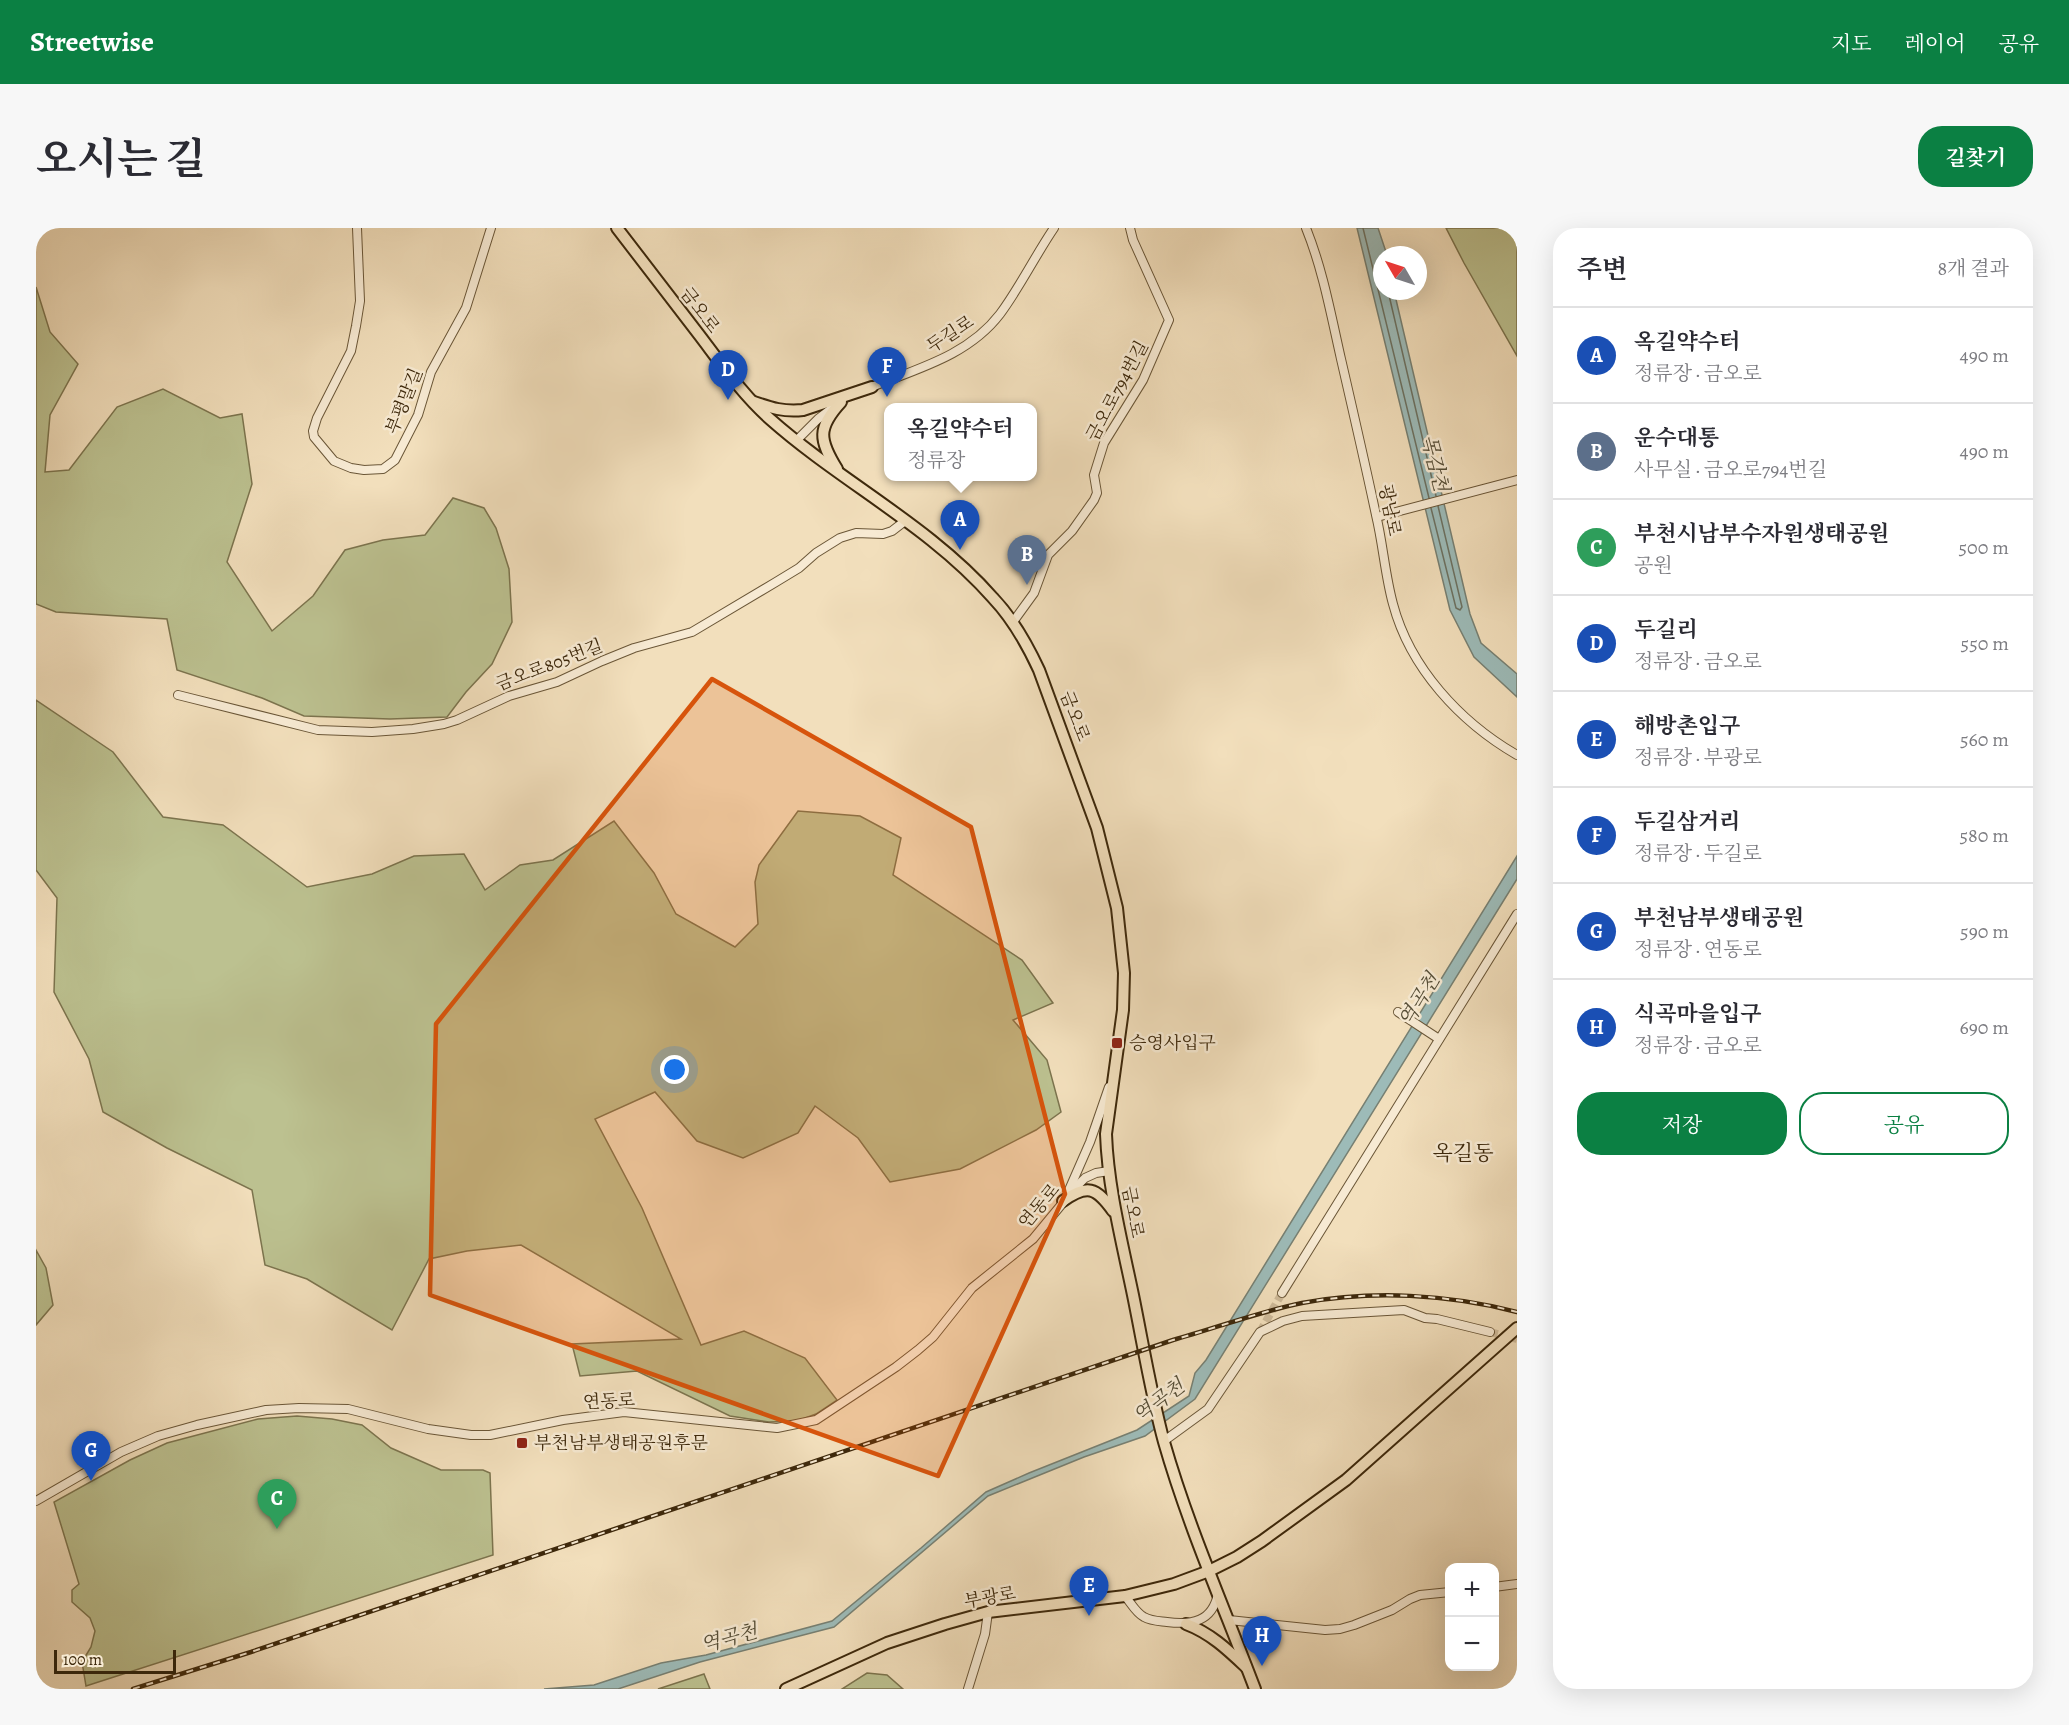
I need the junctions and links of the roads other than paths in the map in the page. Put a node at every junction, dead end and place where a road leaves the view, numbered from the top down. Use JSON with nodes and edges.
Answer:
{"nodes":[{"id":1,"x":357,"y":228,"type":"edge"},
{"id":2,"x":491,"y":228,"type":"edge"},
{"id":3,"x":617,"y":228,"type":"edge"},
{"id":4,"x":1054,"y":228,"type":"edge"},
{"id":5,"x":1130,"y":228,"type":"edge"},
{"id":6,"x":1306,"y":228,"type":"edge"},
{"id":7,"x":872,"y":387,"type":"junction"},
{"id":8,"x":751,"y":400,"type":"junction"},
{"id":9,"x":841,"y":402,"type":"junction"},
{"id":10,"x":796,"y":441,"type":"junction"},
{"id":11,"x":841,"y":474,"type":"junction"},
{"id":12,"x":1517,"y":480,"type":"edge"},
{"id":13,"x":1377,"y":517,"type":"junction"},
{"id":14,"x":905,"y":521,"type":"junction"},
{"id":15,"x":1012,"y":622,"type":"junction"},
{"id":16,"x":178,"y":695,"type":"dead end"},
{"id":17,"x":1517,"y":755,"type":"edge"},
{"id":18,"x":1517,"y":914,"type":"edge"},
{"id":19,"x":1398,"y":1012,"type":"dead end"},
{"id":20,"x":1439,"y":1039,"type":"junction"},
{"id":21,"x":1115,"y":1071,"type":"junction"},
{"id":22,"x":1109,"y":1171,"type":"junction"},
{"id":23,"x":1063,"y":1201,"type":"junction"},
{"id":24,"x":1116,"y":1214,"type":"junction"},
{"id":25,"x":1282,"y":1293,"type":"tunnel mouth"},
{"id":26,"x":1517,"y":1328,"type":"edge"},
{"id":27,"x":1490,"y":1332,"type":"tunnel mouth"},
{"id":28,"x":1163,"y":1438,"type":"junction"},
{"id":29,"x":36,"y":1501,"type":"edge"},
{"id":30,"x":1209,"y":1571,"type":"junction"},
{"id":31,"x":1517,"y":1584,"type":"edge"},
{"id":32,"x":1499,"y":1586,"type":"edge"},
{"id":33,"x":1218,"y":1592,"type":"junction"},
{"id":34,"x":1445,"y":1593,"type":"edge"},
{"id":35,"x":1125,"y":1596,"type":"junction"},
{"id":36,"x":988,"y":1612,"type":"junction"},
{"id":37,"x":1229,"y":1620,"type":"junction"},
{"id":38,"x":1186,"y":1624,"type":"junction"},
{"id":39,"x":1247,"y":1668,"type":"junction"},
{"id":40,"x":786,"y":1689,"type":"edge"},
{"id":41,"x":968,"y":1689,"type":"edge"},
{"id":42,"x":1255,"y":1689,"type":"edge"}],
"edges":[{"from":1,"to":2,"type":"street","name":"부평말길"},
{"from":3,"to":8,"type":"main road","name":"금오로"},
{"from":4,"to":7,"type":"street","name":"두길로"},
{"from":5,"to":15,"type":"street","name":"금오로794번길"},
{"from":6,"to":13,"type":"street","name":"광남로"},
{"from":7,"to":8,"type":"main road"},
{"from":7,"to":9,"type":"street","name":"두길로"},
{"from":8,"to":10,"type":"main road","name":"금오로"},
{"from":9,"to":10,"type":"street","name":"두길로"},
{"from":9,"to":11,"type":"main road"},
{"from":10,"to":11,"type":"main road","name":"금오로"},
{"from":11,"to":14,"type":"main road","name":"금오로"},
{"from":12,"to":13,"type":"street"},
{"from":13,"to":17,"type":"street","name":"광남로"},
{"from":14,"to":15,"type":"main road","name":"금오로"},
{"from":14,"to":16,"type":"street","name":"금오로805번길"},
{"from":15,"to":21,"type":"main road","name":"금오로"},
{"from":18,"to":20,"type":"street"},
{"from":19,"to":20,"type":"street"},
{"from":20,"to":25,"type":"street"},
{"from":21,"to":22,"type":"main road","name":"금오로"},
{"from":21,"to":23,"type":"street"},
{"from":22,"to":23,"type":"street","name":"연동로"},
{"from":22,"to":24,"type":"main road","name":"금오로"},
{"from":23,"to":24,"type":"main road"},
{"from":23,"to":29,"type":"street","name":"연동로"},
{"from":24,"to":28,"type":"main road","name":"금오로"},
{"from":26,"to":30,"type":"main road","name":"부광로"},
{"from":27,"to":28,"type":"street"},
{"from":28,"to":30,"type":"main road"},
{"from":30,"to":33,"type":"main road"},
{"from":30,"to":35,"type":"main road","name":"부광로"},
{"from":31,"to":32,"type":"street"},
{"from":33,"to":37,"type":"main road"},
{"from":33,"to":38,"type":"street"},
{"from":34,"to":37,"type":"street"},
{"from":35,"to":36,"type":"main road","name":"부광로"},
{"from":35,"to":38,"type":"street"},
{"from":36,"to":40,"type":"main road","name":"부광로"},
{"from":36,"to":41,"type":"street"},
{"from":37,"to":39,"type":"main road"},
{"from":38,"to":39,"type":"main road"},
{"from":39,"to":42,"type":"main road"}]}
